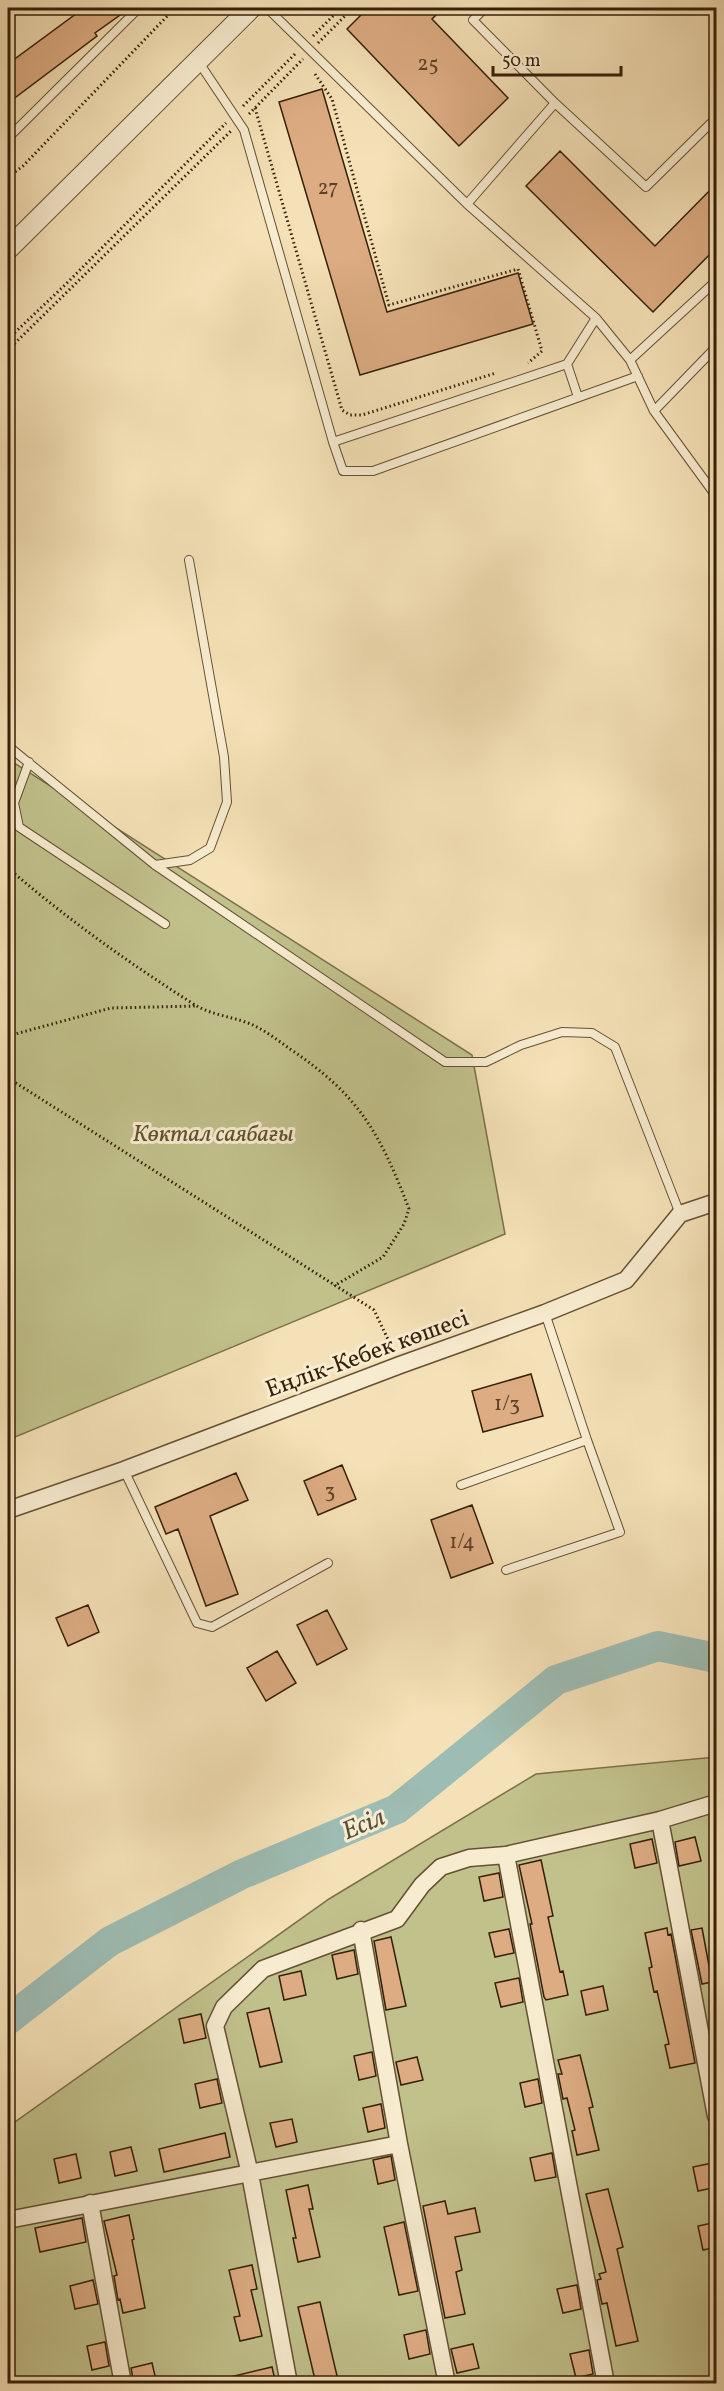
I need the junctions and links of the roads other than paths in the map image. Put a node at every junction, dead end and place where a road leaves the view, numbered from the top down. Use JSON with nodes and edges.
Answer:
{"nodes":[{"id":1,"x":139,"y":8,"type":"edge"},
{"id":2,"x":251,"y":8,"type":"edge"},
{"id":3,"x":267,"y":8,"type":"edge"},
{"id":4,"x":485,"y":8,"type":"edge"},
{"id":5,"x":709,"y":8,"type":"edge"},
{"id":6,"x":717,"y":10,"type":"edge"},
{"id":7,"x":197,"y":61,"type":"junction"},
{"id":8,"x":555,"y":103,"type":"junction"},
{"id":9,"x":717,"y":118,"type":"edge"},
{"id":10,"x":8,"y":138,"type":"edge"},
{"id":11,"x":467,"y":204,"type":"junction"},
{"id":12,"x":8,"y":249,"type":"edge"},
{"id":13,"x":717,"y":281,"type":"edge"},
{"id":14,"x":596,"y":318,"type":"junction"},
{"id":15,"x":717,"y":347,"type":"edge"},
{"id":16,"x":630,"y":360,"type":"junction"},
{"id":17,"x":567,"y":364,"type":"junction"},
{"id":18,"x":638,"y":376,"type":"junction"},
{"id":19,"x":578,"y":397,"type":"junction"},
{"id":20,"x":654,"y":411,"type":"junction"},
{"id":21,"x":333,"y":442,"type":"junction"},
{"id":22,"x":717,"y":496,"type":"edge"},
{"id":23,"x":189,"y":560,"type":"dead end"},
{"id":24,"x":8,"y":746,"type":"edge"},
{"id":25,"x":29,"y":762,"type":"junction"},
{"id":26,"x":155,"y":865,"type":"junction"},
{"id":27,"x":165,"y":924,"type":"dead end"},
{"id":28,"x":717,"y":1203,"type":"edge"},
{"id":29,"x":680,"y":1214,"type":"junction"},
{"id":30,"x":545,"y":1313,"type":"junction"},
{"id":31,"x":587,"y":1440,"type":"junction"},
{"id":32,"x":124,"y":1470,"type":"junction"},
{"id":33,"x":461,"y":1485,"type":"dead end"},
{"id":34,"x":8,"y":1510,"type":"edge"},
{"id":35,"x":328,"y":1563,"type":"dead end"},
{"id":36,"x":506,"y":1570,"type":"dead end"},
{"id":37,"x":717,"y":1803,"type":"edge"},
{"id":38,"x":660,"y":1820,"type":"junction"},
{"id":39,"x":506,"y":1855,"type":"junction"},
{"id":40,"x":361,"y":1930,"type":"junction"},
{"id":41,"x":717,"y":2116,"type":"edge"},
{"id":42,"x":399,"y":2144,"type":"junction"},
{"id":43,"x":250,"y":2174,"type":"junction"},
{"id":44,"x":90,"y":2203,"type":"junction"},
{"id":45,"x":8,"y":2220,"type":"edge"},
{"id":46,"x":123,"y":2384,"type":"edge"},
{"id":47,"x":289,"y":2384,"type":"edge"},
{"id":48,"x":447,"y":2384,"type":"edge"},
{"id":49,"x":606,"y":2384,"type":"edge"}],
"edges":[{"from":1,"to":10,"type":"lane"},
{"from":2,"to":7,"type":"street"},
{"from":3,"to":11,"type":"lane"},
{"from":4,"to":8,"type":"lane"},
{"from":5,"to":6,"type":"lane"},
{"from":7,"to":12,"type":"street"},
{"from":7,"to":21,"type":"lane"},
{"from":8,"to":9,"type":"lane"},
{"from":8,"to":11,"type":"lane"},
{"from":11,"to":14,"type":"lane"},
{"from":13,"to":16,"type":"lane"},
{"from":14,"to":16,"type":"lane"},
{"from":14,"to":17,"type":"lane"},
{"from":15,"to":20,"type":"lane"},
{"from":16,"to":18,"type":"lane"},
{"from":17,"to":19,"type":"lane"},
{"from":17,"to":21,"type":"lane"},
{"from":18,"to":19,"type":"lane"},
{"from":18,"to":20,"type":"lane"},
{"from":19,"to":21,"type":"lane"},
{"from":20,"to":22,"type":"lane"},
{"from":23,"to":26,"type":"lane"},
{"from":24,"to":25,"type":"lane"},
{"from":25,"to":26,"type":"lane"},
{"from":25,"to":27,"type":"lane"},
{"from":26,"to":29,"type":"lane"},
{"from":28,"to":29,"type":"street"},
{"from":29,"to":30,"type":"street","name":"Еңлік-Кебек көшесі"},
{"from":30,"to":31,"type":"lane"},
{"from":30,"to":32,"type":"street","name":"Еңлік-Кебек көшесі"},
{"from":31,"to":33,"type":"lane"},
{"from":31,"to":36,"type":"lane"},
{"from":32,"to":34,"type":"street","name":"Еңлік-Кебек көшесі"},
{"from":32,"to":35,"type":"lane"},
{"from":37,"to":38,"type":"street"},
{"from":38,"to":39,"type":"street"},
{"from":38,"to":41,"type":"street"},
{"from":39,"to":40,"type":"street"},
{"from":39,"to":49,"type":"street"},
{"from":40,"to":42,"type":"street"},
{"from":40,"to":43,"type":"street"},
{"from":42,"to":43,"type":"street"},
{"from":42,"to":48,"type":"street"},
{"from":43,"to":44,"type":"street"},
{"from":43,"to":47,"type":"street"},
{"from":44,"to":45,"type":"street"},
{"from":44,"to":46,"type":"street"}]}
